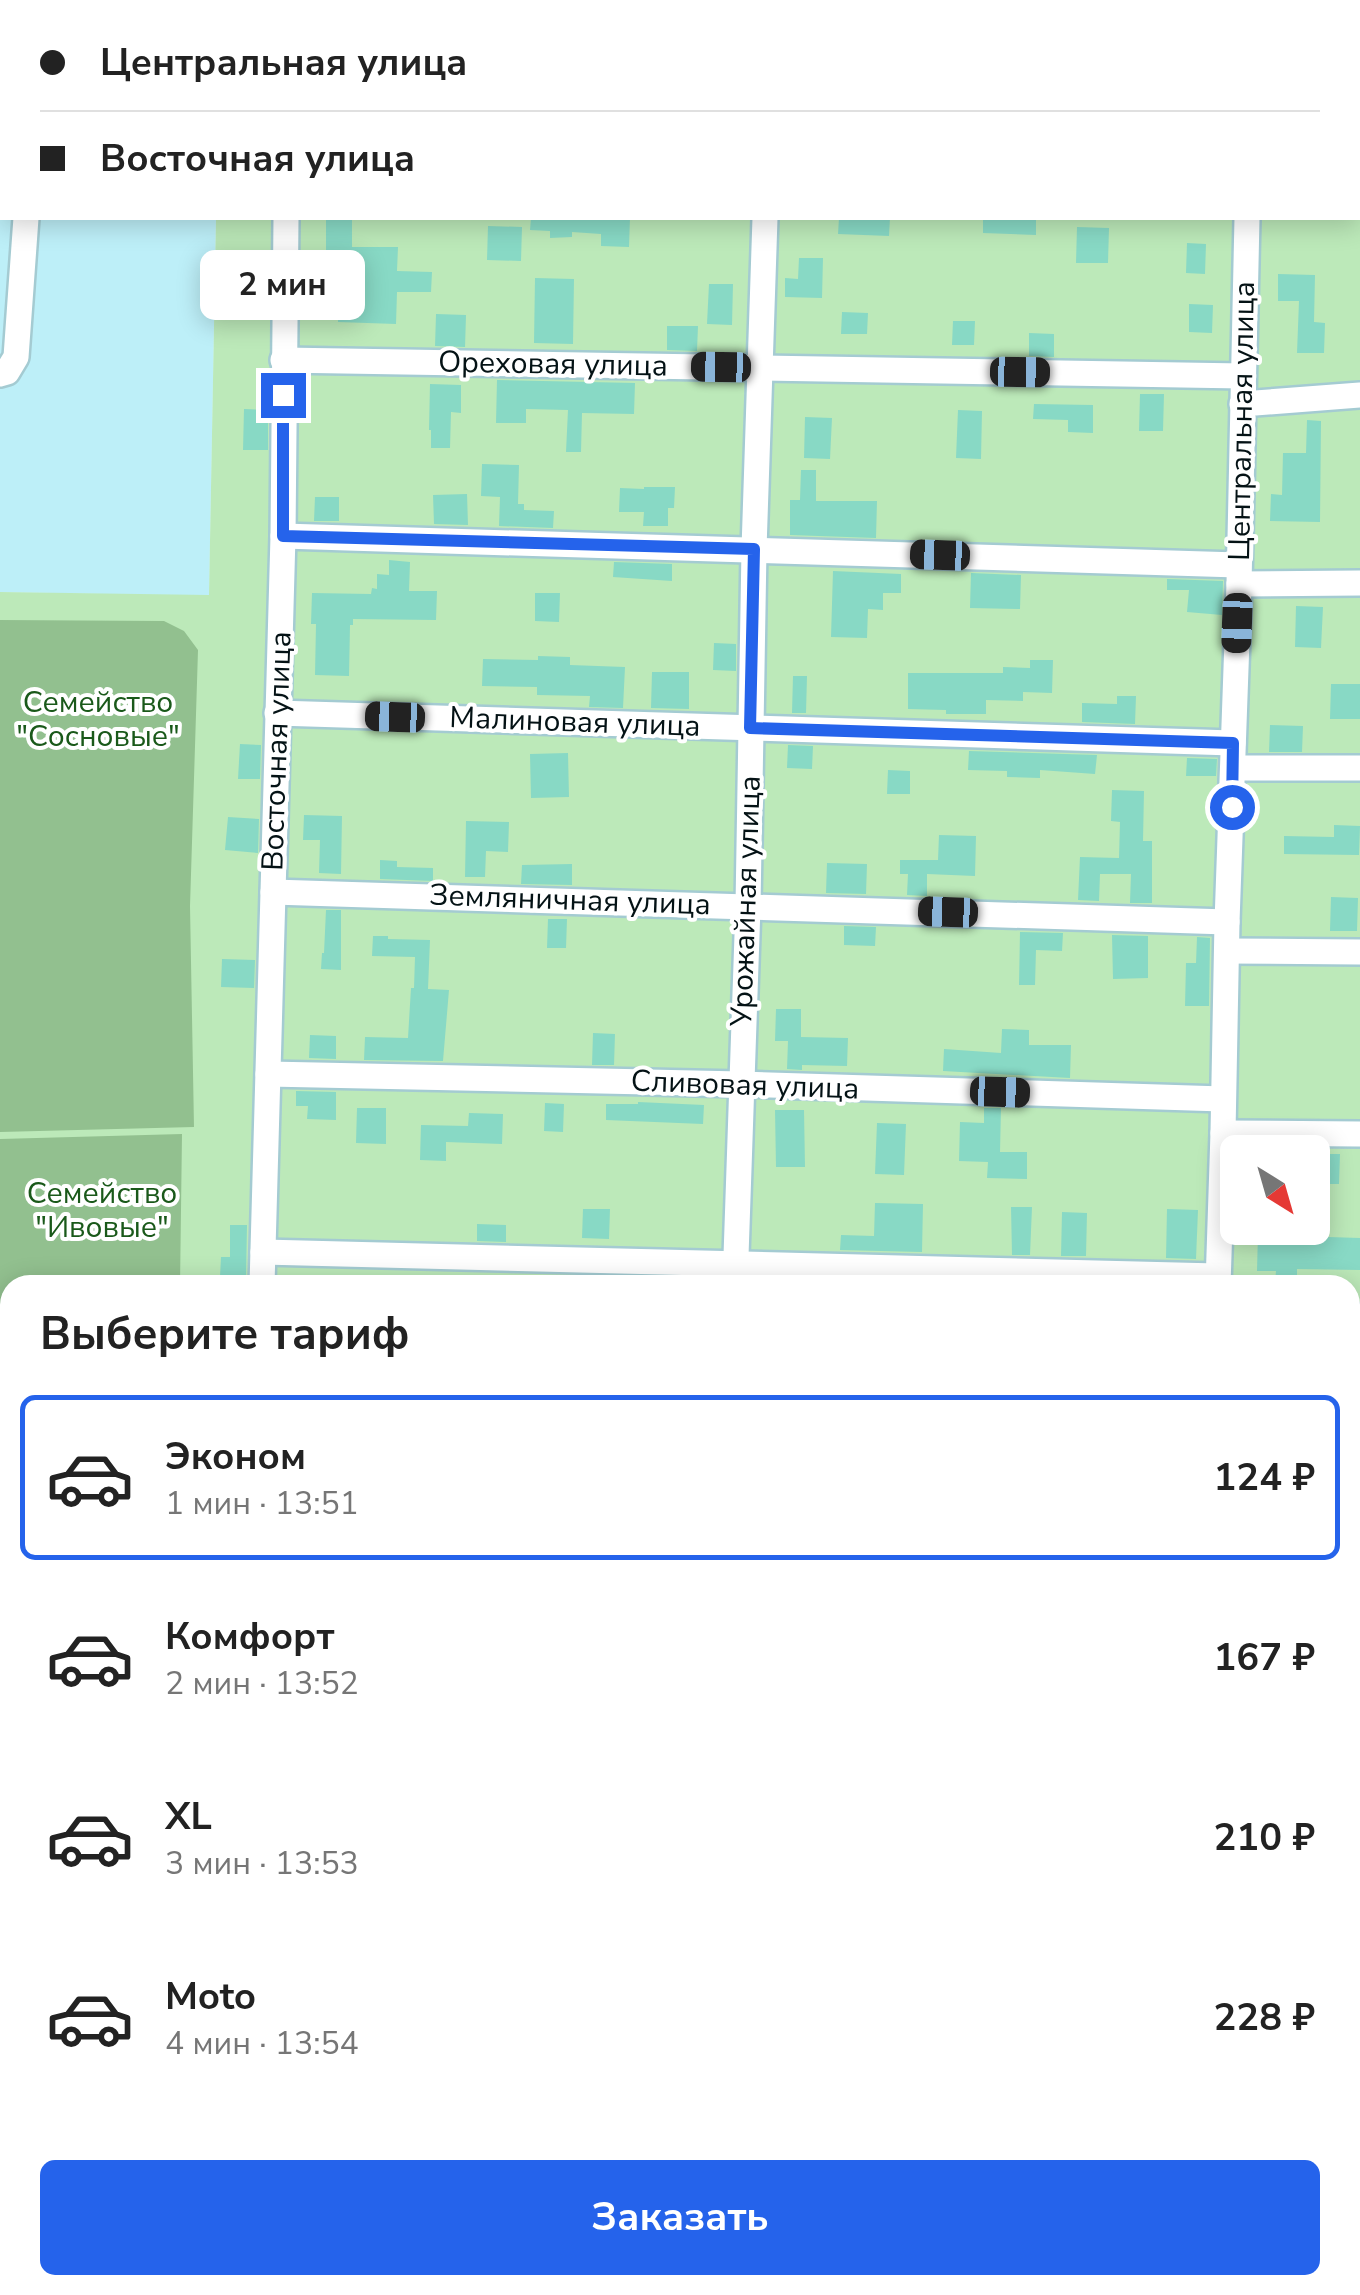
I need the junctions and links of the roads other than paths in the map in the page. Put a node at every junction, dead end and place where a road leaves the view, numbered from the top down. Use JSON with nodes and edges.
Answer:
{"nodes":[{"id":1,"x":26,"y":220,"type":"edge"},
{"id":2,"x":286,"y":220,"type":"edge"},
{"id":3,"x":764,"y":220,"type":"edge"},
{"id":4,"x":1247,"y":220,"type":"edge"},
{"id":5,"x":283,"y":360,"type":"junction"},
{"id":6,"x":761,"y":368,"type":"junction"},
{"id":7,"x":0,"y":374,"type":"edge"},
{"id":8,"x":1243,"y":376,"type":"junction"},
{"id":9,"x":1360,"y":395,"type":"edge"},
{"id":10,"x":1242,"y":404,"type":"junction"},
{"id":11,"x":283,"y":536,"type":"junction"},
{"id":12,"x":754,"y":549,"type":"junction"},
{"id":13,"x":1238,"y":574,"type":"junction"},
{"id":14,"x":1360,"y":584,"type":"edge"},
{"id":15,"x":277,"y":713,"type":"junction"},
{"id":16,"x":750,"y":728,"type":"junction"},
{"id":17,"x":1233,"y":756,"type":"junction"},
{"id":18,"x":1360,"y":768,"type":"edge"},
{"id":19,"x":272,"y":892,"type":"junction"},
{"id":20,"x":748,"y":906,"type":"junction"},
{"id":21,"x":1227,"y":922,"type":"junction"},
{"id":22,"x":1226,"y":951,"type":"junction"},
{"id":23,"x":1360,"y":952,"type":"edge"},
{"id":24,"x":268,"y":1074,"type":"junction"},
{"id":25,"x":741,"y":1084,"type":"junction"},
{"id":26,"x":1223,"y":1099,"type":"junction"},
{"id":27,"x":1224,"y":1133,"type":"junction"},
{"id":28,"x":1360,"y":1134,"type":"edge"},
{"id":29,"x":262,"y":1252,"type":"junction"},
{"id":30,"x":735,"y":1274,"type":"edge"},
{"id":31,"x":262,"y":1275,"type":"edge"},
{"id":32,"x":804,"y":1275,"type":"edge"},
{"id":33,"x":1218,"y":1275,"type":"edge"}],
"edges":[{"from":1,"to":7,"type":"street"},
{"from":2,"to":5,"type":"street","name":"Восточная улица"},
{"from":3,"to":6,"type":"street","name":"Урожайная улица"},
{"from":4,"to":8,"type":"street","name":"Центральная улица"},
{"from":5,"to":6,"type":"street","name":"Ореховая улица"},
{"from":5,"to":11,"type":"street","name":"Восточная улица"},
{"from":6,"to":8,"type":"street","name":"Ореховая улица"},
{"from":6,"to":12,"type":"street","name":"Урожайная улица"},
{"from":8,"to":10,"type":"street","name":"Центральная улица"},
{"from":9,"to":10,"type":"street"},
{"from":10,"to":13,"type":"street","name":"Центральная улица"},
{"from":11,"to":12,"type":"street"},
{"from":11,"to":15,"type":"street","name":"Восточная улица"},
{"from":12,"to":13,"type":"street"},
{"from":12,"to":16,"type":"street","name":"Урожайная улица"},
{"from":13,"to":14,"type":"street"},
{"from":13,"to":17,"type":"street","name":"Центральная улица"},
{"from":15,"to":16,"type":"street","name":"Малиновая улица"},
{"from":15,"to":19,"type":"street","name":"Восточная улица"},
{"from":16,"to":17,"type":"street","name":"Малиновая улица"},
{"from":16,"to":20,"type":"street","name":"Урожайная улица"},
{"from":17,"to":18,"type":"street","name":"Малиновая улица"},
{"from":17,"to":21,"type":"street","name":"Центральная улица"},
{"from":19,"to":20,"type":"street","name":"Земляничная улица"},
{"from":19,"to":24,"type":"street","name":"Восточная улица"},
{"from":20,"to":21,"type":"street","name":"Земляничная улица"},
{"from":20,"to":25,"type":"street","name":"Урожайная улица"},
{"from":21,"to":22,"type":"street","name":"Центральная улица"},
{"from":22,"to":23,"type":"street"},
{"from":22,"to":26,"type":"street","name":"Центральная улица"},
{"from":24,"to":25,"type":"street","name":"Сливовая улица"},
{"from":24,"to":29,"type":"street","name":"Восточная улица"},
{"from":25,"to":26,"type":"street","name":"Сливовая улица"},
{"from":25,"to":30,"type":"street","name":"Урожайная улица"},
{"from":26,"to":27,"type":"street","name":"Центральная улица"},
{"from":27,"to":28,"type":"street"},
{"from":27,"to":33,"type":"street","name":"Центральная улица"},
{"from":29,"to":30,"type":"street"},
{"from":29,"to":31,"type":"street","name":"Восточная улица"},
{"from":30,"to":32,"type":"street"}]}
